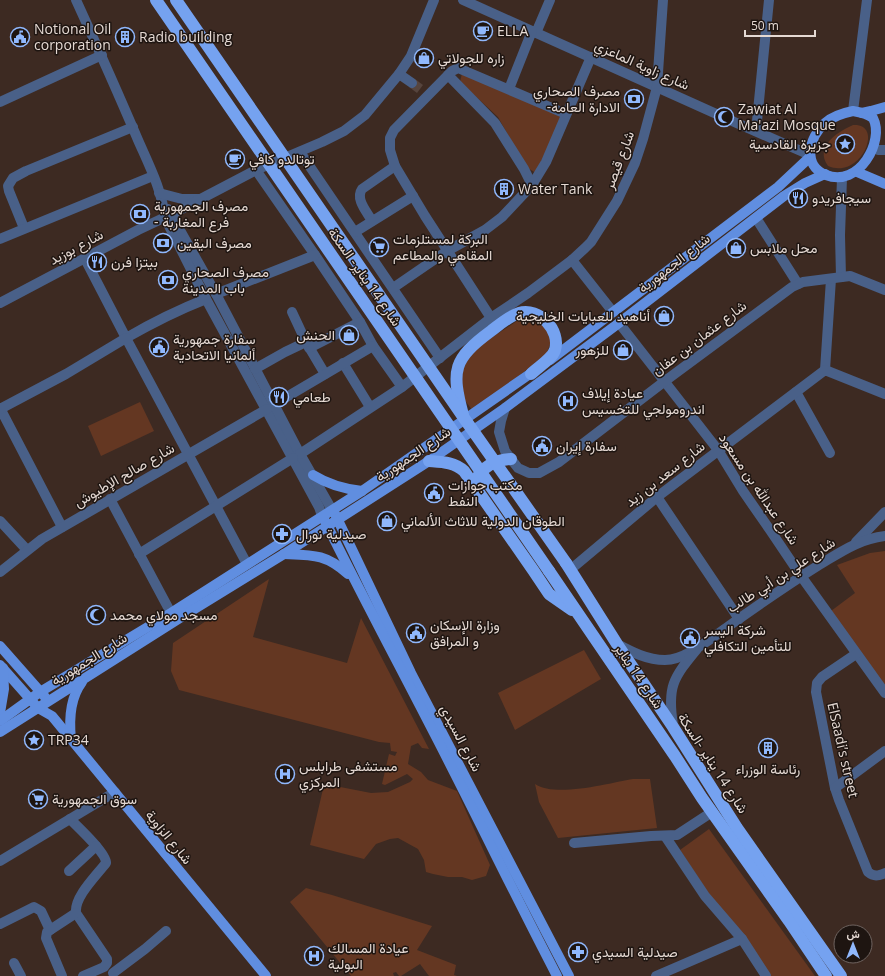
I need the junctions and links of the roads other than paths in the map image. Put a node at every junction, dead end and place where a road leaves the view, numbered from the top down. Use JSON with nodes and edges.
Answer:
{"nodes":[{"id":1,"x":76,"y":0,"type":"edge"},
{"id":2,"x":156,"y":0,"type":"edge"},
{"id":3,"x":176,"y":0,"type":"edge"},
{"id":4,"x":434,"y":0,"type":"edge"},
{"id":5,"x":463,"y":0,"type":"edge"},
{"id":6,"x":550,"y":0,"type":"edge"},
{"id":7,"x":663,"y":0,"type":"edge"},
{"id":8,"x":769,"y":0,"type":"edge"},
{"id":9,"x":866,"y":0,"type":"edge"},
{"id":10,"x":534,"y":32,"type":"junction"},
{"id":11,"x":102,"y":55,"type":"junction"},
{"id":12,"x":591,"y":57,"type":"junction"},
{"id":13,"x":399,"y":74,"type":"junction"},
{"id":14,"x":448,"y":74,"type":"junction"},
{"id":15,"x":412,"y":83,"type":"tunnel mouth"},
{"id":16,"x":657,"y":87,"type":"junction"},
{"id":17,"x":509,"y":89,"type":"junction"},
{"id":18,"x":0,"y":102,"type":"edge"},
{"id":19,"x":885,"y":107,"type":"edge"},
{"id":20,"x":857,"y":112,"type":"junction"},
{"id":21,"x":566,"y":114,"type":"junction"},
{"id":22,"x":133,"y":127,"type":"junction"},
{"id":23,"x":756,"y":131,"type":"junction"},
{"id":24,"x":883,"y":136,"type":"edge"},
{"id":25,"x":881,"y":150,"type":"edge"},
{"id":26,"x":300,"y":152,"type":"junction"},
{"id":27,"x":810,"y":156,"type":"junction"},
{"id":28,"x":396,"y":166,"type":"junction"},
{"id":29,"x":256,"y":170,"type":"junction"},
{"id":30,"x":857,"y":172,"type":"junction"},
{"id":31,"x":825,"y":174,"type":"junction"},
{"id":32,"x":153,"y":176,"type":"junction"},
{"id":33,"x":842,"y":178,"type":"junction"},
{"id":34,"x":885,"y":184,"type":"edge"},
{"id":35,"x":532,"y":185,"type":"junction"},
{"id":36,"x":160,"y":193,"type":"junction"},
{"id":37,"x":413,"y":196,"type":"junction"},
{"id":38,"x":200,"y":199,"type":"junction"},
{"id":39,"x":168,"y":216,"type":"junction"},
{"id":40,"x":756,"y":218,"type":"junction"},
{"id":41,"x":372,"y":221,"type":"junction"},
{"id":42,"x":24,"y":228,"type":"junction"},
{"id":43,"x":355,"y":232,"type":"junction"},
{"id":44,"x":0,"y":239,"type":"edge"},
{"id":45,"x":447,"y":251,"type":"junction"},
{"id":46,"x":316,"y":255,"type":"junction"},
{"id":47,"x":85,"y":259,"type":"junction"},
{"id":48,"x":572,"y":260,"type":"junction"},
{"id":49,"x":836,"y":278,"type":"junction"},
{"id":50,"x":798,"y":284,"type":"junction"},
{"id":51,"x":393,"y":288,"type":"junction"},
{"id":52,"x":885,"y":290,"type":"edge"},
{"id":53,"x":216,"y":294,"type":"junction"},
{"id":54,"x":206,"y":299,"type":"junction"},
{"id":55,"x":0,"y":303,"type":"edge"},
{"id":56,"x":292,"y":312,"type":"dead end"},
{"id":57,"x":614,"y":312,"type":"junction"},
{"id":58,"x":491,"y":318,"type":"junction"},
{"id":59,"x":360,"y":322,"type":"junction"},
{"id":60,"x":619,"y":323,"type":"junction"},
{"id":61,"x":126,"y":338,"type":"junction"},
{"id":62,"x":308,"y":345,"type":"junction"},
{"id":63,"x":373,"y":346,"type":"junction"},
{"id":64,"x":440,"y":358,"type":"junction"},
{"id":65,"x":344,"y":363,"type":"junction"},
{"id":66,"x":255,"y":369,"type":"junction"},
{"id":67,"x":825,"y":370,"type":"junction"},
{"id":68,"x":325,"y":374,"type":"junction"},
{"id":69,"x":531,"y":374,"type":"junction"},
{"id":70,"x":665,"y":381,"type":"junction"},
{"id":71,"x":402,"y":387,"type":"junction"},
{"id":72,"x":796,"y":392,"type":"junction"},
{"id":73,"x":885,"y":394,"type":"edge"},
{"id":74,"x":270,"y":407,"type":"junction"},
{"id":75,"x":370,"y":407,"type":"junction"},
{"id":76,"x":505,"y":408,"type":"junction"},
{"id":77,"x":0,"y":409,"type":"edge"},
{"id":78,"x":464,"y":418,"type":"junction"},
{"id":79,"x":718,"y":450,"type":"junction"},
{"id":80,"x":830,"y":453,"type":"dead end"},
{"id":81,"x":188,"y":454,"type":"junction"},
{"id":82,"x":297,"y":456,"type":"junction"},
{"id":83,"x":511,"y":459,"type":"junction"},
{"id":84,"x":429,"y":461,"type":"junction"},
{"id":85,"x":313,"y":475,"type":"junction"},
{"id":86,"x":474,"y":485,"type":"junction"},
{"id":87,"x":362,"y":491,"type":"junction"},
{"id":88,"x":657,"y":497,"type":"junction"},
{"id":89,"x":110,"y":499,"type":"junction"},
{"id":90,"x":216,"y":506,"type":"junction"},
{"id":91,"x":332,"y":510,"type":"junction"},
{"id":92,"x":885,"y":512,"type":"edge"},
{"id":93,"x":322,"y":516,"type":"junction"},
{"id":94,"x":337,"y":520,"type":"junction"},
{"id":95,"x":0,"y":521,"type":"edge"},
{"id":96,"x":62,"y":526,"type":"junction"},
{"id":97,"x":328,"y":526,"type":"junction"},
{"id":98,"x":885,"y":536,"type":"edge"},
{"id":99,"x":855,"y":544,"type":"junction"},
{"id":100,"x":27,"y":550,"type":"junction"},
{"id":101,"x":139,"y":554,"type":"junction"},
{"id":102,"x":284,"y":554,"type":"junction"},
{"id":103,"x":247,"y":564,"type":"junction"},
{"id":104,"x":568,"y":567,"type":"junction"},
{"id":105,"x":550,"y":571,"type":"joint"},
{"id":106,"x":0,"y":572,"type":"edge"},
{"id":107,"x":801,"y":576,"type":"junction"},
{"id":108,"x":354,"y":579,"type":"junction"},
{"id":109,"x":171,"y":613,"type":"junction"},
{"id":110,"x":578,"y":614,"type":"junction"},
{"id":111,"x":739,"y":619,"type":"junction"},
{"id":112,"x":616,"y":644,"type":"junction"},
{"id":113,"x":0,"y":646,"type":"edge"},
{"id":114,"x":698,"y":648,"type":"junction"},
{"id":115,"x":856,"y":654,"type":"junction"},
{"id":116,"x":1,"y":667,"type":"edge"},
{"id":117,"x":89,"y":676,"type":"junction"},
{"id":118,"x":40,"y":692,"type":"junction"},
{"id":119,"x":885,"y":693,"type":"edge"},
{"id":120,"x":30,"y":700,"type":"junction"},
{"id":121,"x":48,"y":701,"type":"junction"},
{"id":122,"x":38,"y":708,"type":"junction"},
{"id":123,"x":0,"y":713,"type":"edge"},
{"id":124,"x":52,"y":716,"type":"junction"},
{"id":125,"x":0,"y":721,"type":"edge"},
{"id":126,"x":673,"y":727,"type":"junction"},
{"id":127,"x":0,"y":732,"type":"edge"},
{"id":128,"x":71,"y":739,"type":"junction"},
{"id":129,"x":885,"y":751,"type":"edge"},
{"id":130,"x":835,"y":788,"type":"junction"},
{"id":131,"x":115,"y":792,"type":"junction"},
{"id":132,"x":712,"y":812,"type":"junction"},
{"id":133,"x":70,"y":819,"type":"junction"},
{"id":134,"x":665,"y":836,"type":"junction"},
{"id":135,"x":574,"y":842,"type":"dead end"},
{"id":136,"x":96,"y":846,"type":"junction"},
{"id":137,"x":0,"y":861,"type":"edge"},
{"id":138,"x":69,"y":871,"type":"dead end"},
{"id":139,"x":885,"y":873,"type":"edge"},
{"id":140,"x":76,"y":913,"type":"junction"},
{"id":141,"x":0,"y":923,"type":"edge"},
{"id":142,"x":50,"y":930,"type":"junction"},
{"id":143,"x":166,"y":931,"type":"dead end"},
{"id":144,"x":742,"y":939,"type":"junction"},
{"id":145,"x":14,"y":963,"type":"dead end"},
{"id":146,"x":107,"y":963,"type":"junction"},
{"id":147,"x":114,"y":974,"type":"edge"},
{"id":148,"x":21,"y":976,"type":"edge"},
{"id":149,"x":62,"y":976,"type":"edge"},
{"id":150,"x":83,"y":976,"type":"edge"},
{"id":151,"x":266,"y":976,"type":"edge"},
{"id":152,"x":557,"y":976,"type":"edge"},
{"id":153,"x":569,"y":976,"type":"edge"},
{"id":154,"x":656,"y":976,"type":"edge"},
{"id":155,"x":766,"y":976,"type":"edge"},
{"id":156,"x":826,"y":976,"type":"edge"},
{"id":157,"x":840,"y":976,"type":"edge"}],
"edges":[{"from":1,"to":11,"type":"street"},
{"from":2,"to":105,"type":"highway","name":"شارع 14 يناير- السكة","bridge":true},
{"from":3,"to":78,"type":"highway","name":"شارع 14 يناير- السكة","bridge":true},
{"from":4,"to":13,"type":"street","name":"شارع بوزيد"},
{"from":5,"to":10,"type":"street","name":"شارع زاوية الماعزي"},
{"from":6,"to":10,"type":"street"},
{"from":7,"to":16,"type":"street","name":"شارع قيصر"},
{"from":8,"to":23,"type":"street"},
{"from":9,"to":20,"type":"street"},
{"from":10,"to":12,"type":"street","name":"شارع زاوية الماعزي"},
{"from":10,"to":17,"type":"street"},
{"from":11,"to":18,"type":"street"},
{"from":11,"to":22,"type":"street"},
{"from":12,"to":16,"type":"street","name":"شارع زاوية الماعزي"},
{"from":12,"to":21,"type":"street"},
{"from":13,"to":15,"type":"street"},
{"from":13,"to":26,"type":"street","name":"شارع بوزيد"},
{"from":14,"to":17,"type":"street"},
{"from":14,"to":28,"type":"street"},
{"from":14,"to":35,"type":"street"},
{"from":16,"to":23,"type":"street","name":"شارع زاوية الماعزي"},
{"from":16,"to":48,"type":"street","name":"شارع قيصر"},
{"from":17,"to":21,"type":"street"},
{"from":19,"to":20,"type":"main road"},
{"from":20,"to":24,"type":"main road"},
{"from":20,"to":27,"type":"main road"},
{"from":21,"to":35,"type":"street"},
{"from":22,"to":32,"type":"street"},
{"from":22,"to":42,"type":"street"},
{"from":23,"to":27,"type":"street","name":"شارع زاوية الماعزي"},
{"from":24,"to":25,"type":"main road"},
{"from":25,"to":30,"type":"main road"},
{"from":26,"to":29,"type":"street","name":"شارع بوزيد"},
{"from":26,"to":43,"type":"street"},
{"from":27,"to":31,"type":"main road"},
{"from":27,"to":57,"type":"main road","name":"شارع الجمهورية"},
{"from":28,"to":37,"type":"street"},
{"from":28,"to":41,"type":"street"},
{"from":29,"to":38,"type":"street","name":"شارع بوزيد"},
{"from":29,"to":46,"type":"street"},
{"from":30,"to":33,"type":"main road"},
{"from":30,"to":34,"type":"main road"},
{"from":31,"to":33,"type":"main road"},
{"from":31,"to":40,"type":"main road","name":"شارع الجمهورية"},
{"from":32,"to":36,"type":"street"},
{"from":32,"to":42,"type":"street"},
{"from":33,"to":49,"type":"street"},
{"from":35,"to":45,"type":"street"},
{"from":36,"to":38,"type":"street"},
{"from":36,"to":39,"type":"street"},
{"from":37,"to":41,"type":"street"},
{"from":37,"to":45,"type":"street"},
{"from":38,"to":39,"type":"street","name":"شارع بوزيد"},
{"from":39,"to":47,"type":"street","name":"شارع بوزيد"},
{"from":39,"to":53,"type":"street"},
{"from":39,"to":54,"type":"street"},
{"from":40,"to":50,"type":"street"},
{"from":40,"to":60,"type":"main road","name":"شارع الجمهورية"},
{"from":41,"to":43,"type":"street"},
{"from":42,"to":44,"type":"street"},
{"from":43,"to":51,"type":"street"},
{"from":45,"to":51,"type":"street"},
{"from":45,"to":58,"type":"street"},
{"from":46,"to":53,"type":"street"},
{"from":46,"to":59,"type":"street"},
{"from":47,"to":55,"type":"street","name":"شارع بوزيد"},
{"from":47,"to":61,"type":"street"},
{"from":48,"to":57,"type":"street"},
{"from":48,"to":58,"type":"street","name":"شارع قيصر"},
{"from":49,"to":50,"type":"street","name":"شارع عثمان بن عفان"},
{"from":49,"to":52,"type":"street","name":"شارع عثمان بن عفان"},
{"from":49,"to":67,"type":"street"},
{"from":50,"to":70,"type":"street","name":"شارع عثمان بن عفان"},
{"from":51,"to":64,"type":"street"},
{"from":53,"to":66,"type":"street"},
{"from":54,"to":61,"type":"street"},
{"from":54,"to":74,"type":"street"},
{"from":56,"to":62,"type":"street"},
{"from":57,"to":69,"type":"main road","name":"شارع الجمهورية"},
{"from":58,"to":64,"type":"street","name":"شارع قيصر"},
{"from":59,"to":62,"type":"street"},
{"from":59,"to":63,"type":"street"},
{"from":60,"to":70,"type":"street","name":"شارع عبدالله بن مسعود"},
{"from":60,"to":76,"type":"main road","name":"شارع الجمهورية"},
{"from":61,"to":77,"type":"street"},
{"from":61,"to":81,"type":"street"},
{"from":62,"to":66,"type":"street"},
{"from":62,"to":68,"type":"street"},
{"from":63,"to":65,"type":"street","name":"شارع صالح الإطيوش"},
{"from":63,"to":71,"type":"street"},
{"from":64,"to":71,"type":"street","name":"شارع قيصر"},
{"from":65,"to":68,"type":"street","name":"شارع صالح الإطيوش"},
{"from":65,"to":75,"type":"street"},
{"from":66,"to":74,"type":"street"},
{"from":67,"to":72,"type":"street","name":"شارع سعد بن زيد"},
{"from":67,"to":73,"type":"street"},
{"from":68,"to":74,"type":"street","name":"شارع صالح الإطيوش"},
{"from":69,"to":78,"type":"highway"},
{"from":69,"to":87,"type":"main road","name":"شارع الجمهورية"},
{"from":70,"to":79,"type":"street","name":"شارع عبدالله بن مسعود"},
{"from":70,"to":83,"type":"street","name":"شارع عثمان بن عفان"},
{"from":71,"to":75,"type":"street","name":"شارع قيصر"},
{"from":72,"to":79,"type":"street","name":"شارع سعد بن زيد"},
{"from":72,"to":80,"type":"street"},
{"from":74,"to":81,"type":"street","name":"شارع صالح الإطيوش"},
{"from":74,"to":82,"type":"street"},
{"from":75,"to":82,"type":"street","name":"شارع قيصر"},
{"from":76,"to":83,"type":"street","name":"شارع عثمان بن عفان"},
{"from":76,"to":84,"type":"main road","name":"شارع الجمهورية"},
{"from":77,"to":96,"type":"street"},
{"from":78,"to":104,"type":"highway","name":"شارع 14 يناير- السكة","bridge":true},
{"from":79,"to":88,"type":"street","name":"شارع سعد بن زيد"},
{"from":79,"to":107,"type":"street","name":"شارع عبدالله بن مسعود"},
{"from":81,"to":89,"type":"street","name":"شارع صالح الإطيوش"},
{"from":81,"to":90,"type":"street"},
{"from":82,"to":85,"type":"street"},
{"from":82,"to":90,"type":"street","name":"شارع قيصر"},
{"from":82,"to":93,"type":"street"},
{"from":83,"to":86,"type":"highway"},
{"from":84,"to":86,"type":"highway"},
{"from":84,"to":94,"type":"main road","name":"شارع الجمهورية"},
{"from":85,"to":87,"type":"main road"},
{"from":85,"to":91,"type":"street"},
{"from":86,"to":110,"type":"highway"},
{"from":87,"to":91,"type":"main road","name":"شارع الجمهورية"},
{"from":88,"to":104,"type":"street","name":"شارع سعد بن زيد"},
{"from":88,"to":111,"type":"street"},
{"from":89,"to":96,"type":"street","name":"شارع صالح الإطيوش"},
{"from":89,"to":101,"type":"street"},
{"from":90,"to":101,"type":"street","name":"شارع قيصر"},
{"from":90,"to":103,"type":"street"},
{"from":91,"to":93,"type":"main road","name":"شارع الجمهورية"},
{"from":91,"to":94,"type":"main road","name":"شارع السيدي"},
{"from":92,"to":99,"type":"street"},
{"from":93,"to":97,"type":"main road","name":"شارع السيدي"},
{"from":93,"to":103,"type":"main road","name":"شارع الجمهورية"},
{"from":94,"to":97,"type":"main road","name":"شارع الجمهورية"},
{"from":94,"to":153,"type":"main road","name":"شارع السيدي"},
{"from":95,"to":100,"type":"street"},
{"from":96,"to":100,"type":"street","name":"شارع صالح الإطيوش"},
{"from":97,"to":102,"type":"main road","name":"شارع الجمهورية"},
{"from":97,"to":108,"type":"main road","name":"شارع السيدي"},
{"from":98,"to":99,"type":"street","name":"شارع علي بن أبي طالب"},
{"from":99,"to":107,"type":"street","name":"شارع علي بن أبي طالب"},
{"from":100,"to":106,"type":"street","name":"شارع صالح الإطيوش"},
{"from":101,"to":109,"type":"street"},
{"from":102,"to":108,"type":"main road"},
{"from":102,"to":117,"type":"main road","name":"شارع الجمهورية"},
{"from":103,"to":109,"type":"main road","name":"شارع الجمهورية"},
{"from":104,"to":112,"type":"highway","name":"شارع 14 يناير -السكة"},
{"from":105,"to":110,"type":"highway","name":"شارع 14 يناير"},
{"from":107,"to":111,"type":"street","name":"شارع علي بن أبي طالب"},
{"from":107,"to":115,"type":"street","name":"شارع عبدالله بن مسعود"},
{"from":108,"to":152,"type":"main road","name":"شارع السيدي"},
{"from":109,"to":118,"type":"main road","name":"شارع الجمهورية"},
{"from":110,"to":132,"type":"highway","name":"شارع 14 يناير"},
{"from":111,"to":114,"type":"street","name":"شارع علي بن أبي طالب"},
{"from":112,"to":114,"type":"street","name":"شارع علي بن أبي طالب"},
{"from":112,"to":126,"type":"highway","name":"شارع 14 يناير -السكة"},
{"from":113,"to":118,"type":"main road","name":"شارع الزاوية"},
{"from":114,"to":126,"type":"street","name":"شارع علي بن أبي طالب"},
{"from":115,"to":119,"type":"street","name":"شارع عبدالله بن مسعود"},
{"from":115,"to":130,"type":"street","name":"ElSaadi’s street"},
{"from":116,"to":120,"type":"main road","name":"شارع الزاوية"},
{"from":116,"to":123,"type":"main road"},
{"from":117,"to":121,"type":"main road","name":"شارع الجمهورية"},
{"from":117,"to":128,"type":"main road"},
{"from":118,"to":120,"type":"main road","name":"شارع الجمهورية"},
{"from":118,"to":121,"type":"main road","name":"شارع الزاوية"},
{"from":120,"to":122,"type":"main road","name":"شارع الزاوية"},
{"from":120,"to":125,"type":"main road","name":"شارع الجمهورية"},
{"from":121,"to":122,"type":"main road","name":"شارع الجمهورية"},
{"from":121,"to":124,"type":"main road","name":"شارع الزاوية"},
{"from":122,"to":124,"type":"main road","name":"شارع الزاوية"},
{"from":122,"to":127,"type":"main road","name":"شارع الجمهورية"},
{"from":124,"to":128,"type":"main road","name":"شارع الزاوية"},
{"from":126,"to":157,"type":"highway","name":"شارع 14 يناير -السكة"},
{"from":128,"to":131,"type":"main road","name":"شارع الزاوية"},
{"from":129,"to":130,"type":"street"},
{"from":130,"to":139,"type":"street","name":"ElSaadi’s street"},
{"from":131,"to":133,"type":"street"},
{"from":131,"to":151,"type":"main road","name":"شارع الزاوية"},
{"from":132,"to":134,"type":"street"},
{"from":132,"to":156,"type":"highway","name":"شارع 14 يناير"},
{"from":133,"to":136,"type":"street"},
{"from":133,"to":137,"type":"street"},
{"from":134,"to":135,"type":"street"},
{"from":134,"to":144,"type":"street"},
{"from":136,"to":138,"type":"street"},
{"from":136,"to":140,"type":"street"},
{"from":140,"to":142,"type":"street"},
{"from":140,"to":146,"type":"street"},
{"from":141,"to":142,"type":"street"},
{"from":142,"to":149,"type":"street"},
{"from":143,"to":147,"type":"street"},
{"from":144,"to":154,"type":"street"},
{"from":144,"to":155,"type":"street"},
{"from":145,"to":148,"type":"street"},
{"from":146,"to":147,"type":"street"},
{"from":146,"to":150,"type":"street"}]}
